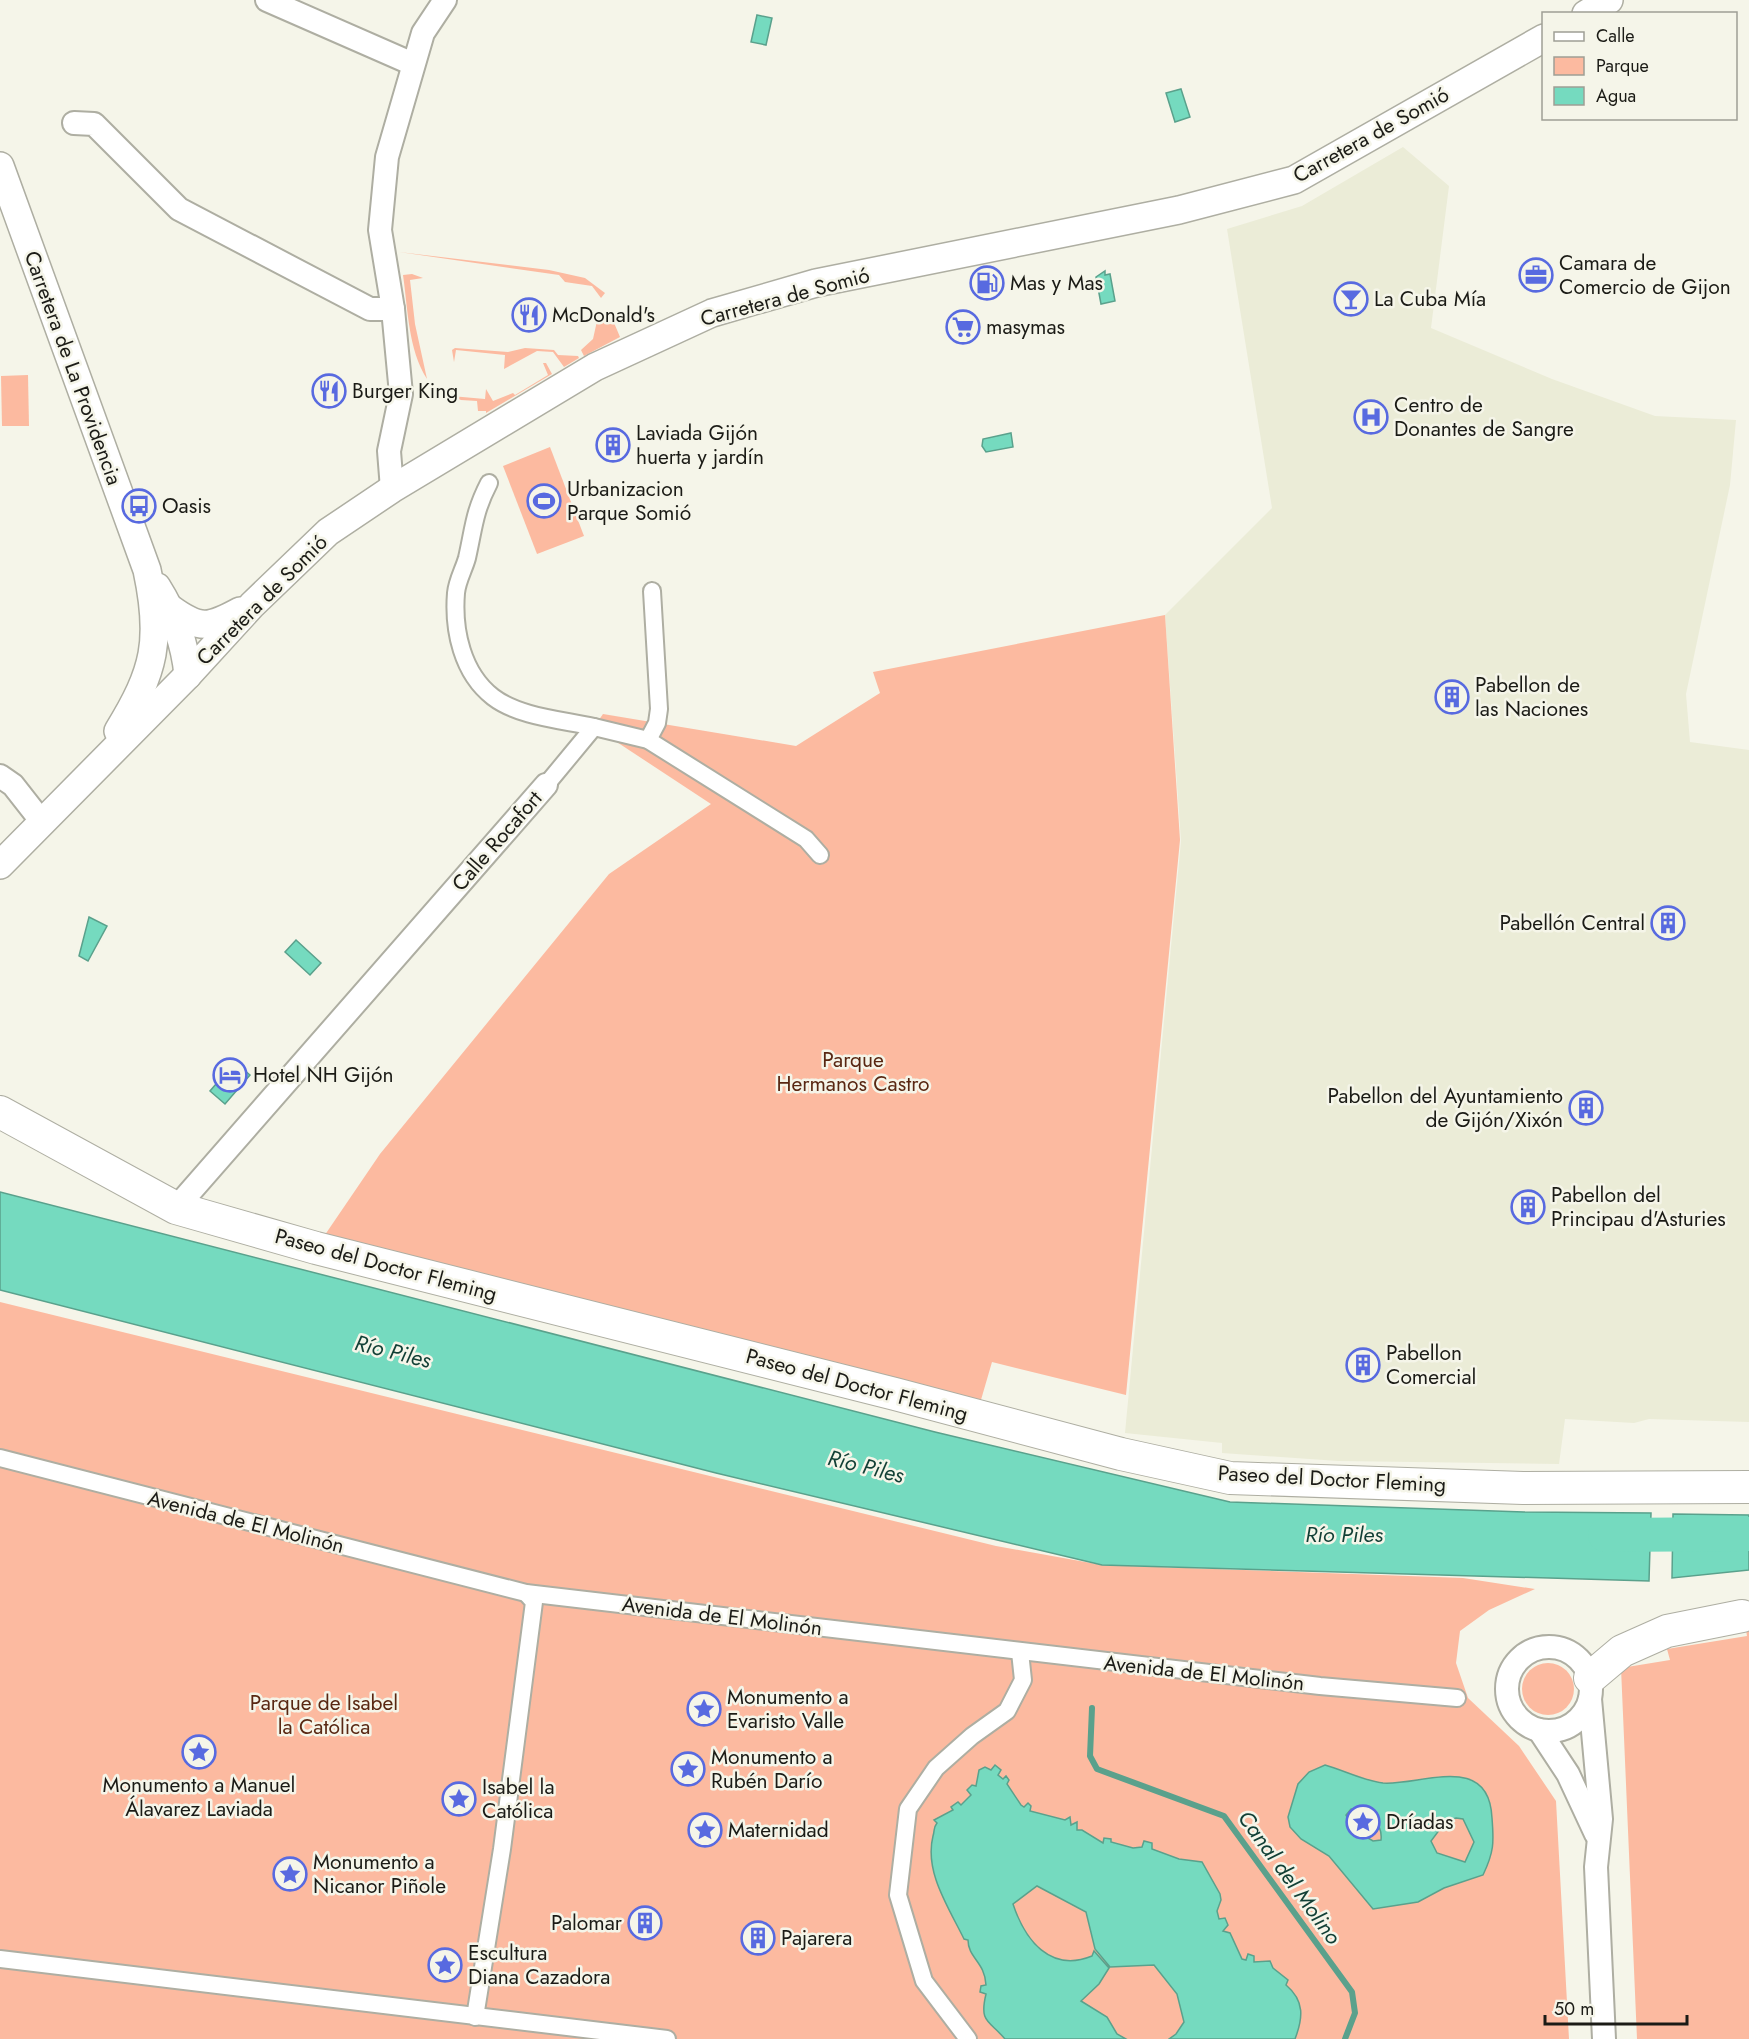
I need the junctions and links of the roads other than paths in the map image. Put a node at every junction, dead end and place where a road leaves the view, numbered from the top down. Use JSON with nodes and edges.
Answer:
{"nodes":[{"id":1,"x":267,"y":0,"type":"edge"},
{"id":2,"x":445,"y":0,"type":"edge"},
{"id":3,"x":1609,"y":0,"type":"edge"},
{"id":4,"x":1589,"y":12,"type":"edge"},
{"id":5,"x":1542,"y":39,"type":"edge"},
{"id":6,"x":413,"y":64,"type":"junction"},
{"id":7,"x":75,"y":123,"type":"dead end"},
{"id":8,"x":0,"y":166,"type":"edge"},
{"id":9,"x":393,"y":309,"type":"junction"},
{"id":10,"x":489,"y":483,"type":"dead end"},
{"id":11,"x":392,"y":489,"type":"junction"},
{"id":12,"x":652,"y":591,"type":"dead end"},
{"id":13,"x":252,"y":604,"type":"junction"},
{"id":14,"x":163,"y":610,"type":"junction"},
{"id":15,"x":188,"y":675,"type":"junction"},
{"id":16,"x":594,"y":727,"type":"junction"},
{"id":17,"x":648,"y":740,"type":"junction"},
{"id":18,"x":97,"y":765,"type":"junction"},
{"id":19,"x":0,"y":776,"type":"edge"},
{"id":20,"x":546,"y":785,"type":"joint"},
{"id":21,"x":42,"y":822,"type":"junction"},
{"id":22,"x":820,"y":855,"type":"dead end"},
{"id":23,"x":0,"y":865,"type":"edge"},
{"id":24,"x":0,"y":1112,"type":"edge"},
{"id":25,"x":176,"y":1208,"type":"junction"},
{"id":26,"x":0,"y":1458,"type":"edge"},
{"id":27,"x":1749,"y":1487,"type":"edge"},
{"id":28,"x":526,"y":1593,"type":"junction"},
{"id":29,"x":1742,"y":1616,"type":"dead end"},
{"id":30,"x":1020,"y":1652,"type":"junction"},
{"id":31,"x":1590,"y":1689,"type":"junction"},
{"id":32,"x":1457,"y":1698,"type":"dead end"},
{"id":33,"x":1539,"y":1730,"type":"junction"},
{"id":34,"x":1598,"y":1838,"type":"junction"},
{"id":35,"x":0,"y":1959,"type":"edge"},
{"id":36,"x":475,"y":2017,"type":"junction"},
{"id":37,"x":667,"y":2039,"type":"edge"},
{"id":38,"x":968,"y":2039,"type":"edge"},
{"id":39,"x":1604,"y":2039,"type":"edge"}],
"edges":[{"from":1,"to":6,"type":"street"},
{"from":2,"to":6,"type":"street"},
{"from":3,"to":4,"type":"street"},
{"from":5,"to":11,"type":"street","name":"Carretera de Somió"},
{"from":6,"to":9,"type":"street"},
{"from":7,"to":9,"type":"street"},
{"from":8,"to":14,"type":"street","name":"Carretera de La Providencia"},
{"from":9,"to":11,"type":"street"},
{"from":10,"to":16,"type":"street"},
{"from":11,"to":13,"type":"street","name":"Carretera de Somió"},
{"from":12,"to":17,"type":"street"},
{"from":13,"to":14,"type":"street"},
{"from":13,"to":15,"type":"street","name":"Carretera de Somió"},
{"from":14,"to":15,"type":"street","name":"Carretera de La Providencia"},
{"from":14,"to":18,"type":"street","name":"Carretera de La Providencia"},
{"from":15,"to":18,"type":"street","name":"Carretera de Somió"},
{"from":16,"to":17,"type":"street"},
{"from":16,"to":20,"type":"street","name":"Calle Rocafort"},
{"from":17,"to":22,"type":"street"},
{"from":18,"to":21,"type":"street"},
{"from":19,"to":21,"type":"street"},
{"from":20,"to":25,"type":"street","name":"Calle Rocafort"},
{"from":21,"to":23,"type":"street"},
{"from":24,"to":25,"type":"main road","name":"Paseo del Doctor Fleming"},
{"from":25,"to":27,"type":"main road","name":"Paseo del Doctor Fleming"},
{"from":26,"to":28,"type":"street","name":"Avenida de El Molinón"},
{"from":28,"to":30,"type":"street","name":"Avenida de El Molinón"},
{"from":28,"to":36,"type":"street"},
{"from":29,"to":31,"type":"main road"},
{"from":30,"to":32,"type":"street","name":"Avenida de El Molinón"},
{"from":30,"to":38,"type":"street"},
{"from":31,"to":33,"type":"street"},
{"from":31,"to":33,"type":"street"},
{"from":31,"to":34,"type":"street"},
{"from":33,"to":34,"type":"street"},
{"from":34,"to":39,"type":"street"},
{"from":35,"to":36,"type":"street"},
{"from":36,"to":37,"type":"street"}]}
